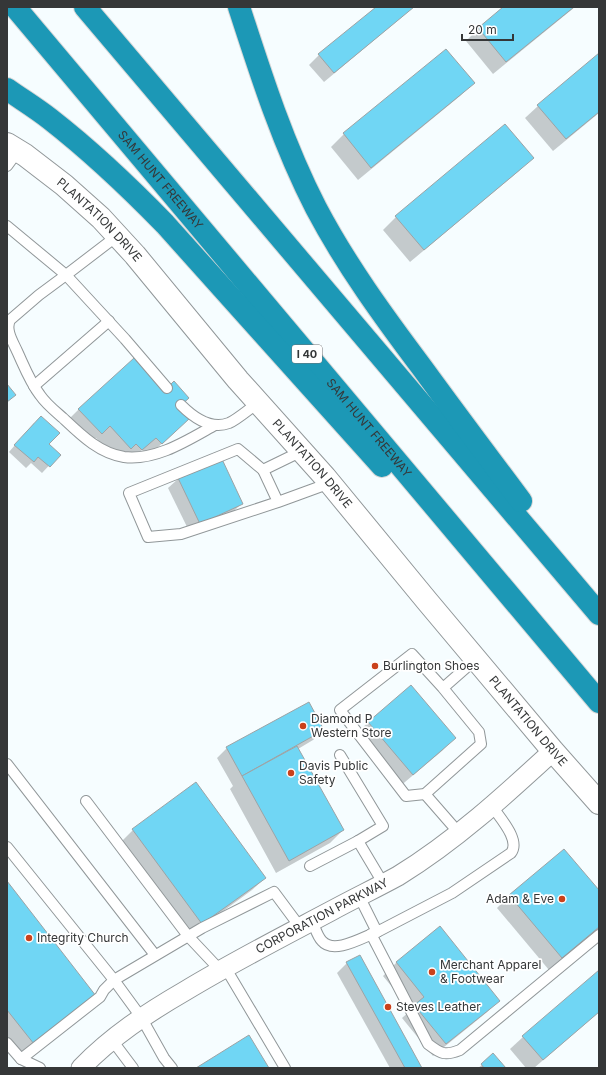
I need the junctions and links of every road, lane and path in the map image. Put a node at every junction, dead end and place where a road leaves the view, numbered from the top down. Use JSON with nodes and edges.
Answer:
{"nodes":[{"id":1,"x":15,"y":7,"type":"edge"},
{"id":2,"x":84,"y":7,"type":"edge"},
{"id":3,"x":239,"y":7,"type":"edge"},
{"id":4,"x":7,"y":89,"type":"edge"},
{"id":5,"x":11,"y":154,"type":"edge"},
{"id":6,"x":7,"y":226,"type":"edge"},
{"id":7,"x":117,"y":236,"type":"junction"},
{"id":8,"x":66,"y":275,"type":"junction"},
{"id":9,"x":109,"y":321,"type":"junction"},
{"id":10,"x":7,"y":324,"type":"edge"},
{"id":11,"x":167,"y":388,"type":"dead end"},
{"id":12,"x":36,"y":390,"type":"junction"},
{"id":13,"x":258,"y":402,"type":"junction"},
{"id":14,"x":181,"y":405,"type":"dead end"},
{"id":15,"x":215,"y":425,"type":"junction"},
{"id":16,"x":302,"y":451,"type":"junction"},
{"id":17,"x":263,"y":470,"type":"junction"},
{"id":18,"x":330,"y":483,"type":"junction"},
{"id":19,"x":278,"y":502,"type":"junction"},
{"id":20,"x":599,"y":606,"type":"edge"},
{"id":21,"x":599,"y":614,"type":"edge"},
{"id":22,"x":476,"y":659,"type":"junction"},
{"id":23,"x":443,"y":688,"type":"junction"},
{"id":24,"x":599,"y":702,"type":"edge"},
{"id":25,"x":599,"y":709,"type":"edge"},
{"id":26,"x":553,"y":751,"type":"junction"},
{"id":27,"x":340,"y":755,"type":"dead end"},
{"id":28,"x":7,"y":764,"type":"edge"},
{"id":29,"x":425,"y":794,"type":"junction"},
{"id":30,"x":86,"y":801,"type":"dead end"},
{"id":31,"x":599,"y":803,"type":"edge"},
{"id":32,"x":492,"y":806,"type":"junction"},
{"id":33,"x":459,"y":833,"type":"junction"},
{"id":34,"x":358,"y":841,"type":"junction"},
{"id":35,"x":7,"y":847,"type":"edge"},
{"id":36,"x":310,"y":866,"type":"dead end"},
{"id":37,"x":383,"y":883,"type":"junction"},
{"id":38,"x":359,"y":896,"type":"junction"},
{"id":39,"x":306,"y":924,"type":"junction"},
{"id":40,"x":374,"y":933,"type":"junction"},
{"id":41,"x":599,"y":935,"type":"edge"},
{"id":42,"x":188,"y":936,"type":"junction"},
{"id":43,"x":155,"y":955,"type":"junction"},
{"id":44,"x":223,"y":968,"type":"junction"},
{"id":45,"x":114,"y":980,"type":"junction"},
{"id":46,"x":141,"y":1017,"type":"junction"},
{"id":47,"x":112,"y":1040,"type":"junction"},
{"id":48,"x":7,"y":1043,"type":"edge"},
{"id":49,"x":21,"y":1059,"type":"junction"},
{"id":50,"x":40,"y":1068,"type":"edge"},
{"id":51,"x":81,"y":1068,"type":"edge"},
{"id":52,"x":133,"y":1068,"type":"edge"},
{"id":53,"x":172,"y":1068,"type":"edge"},
{"id":54,"x":285,"y":1068,"type":"edge"}],
"edges":[{"from":1,"to":24,"type":"highway","name":"SAM HUNT FREEWAY","number":"I 40"},
{"from":2,"to":21,"type":"highway"},
{"from":3,"to":20,"type":"highway"},
{"from":4,"to":25,"type":"highway"},
{"from":5,"to":7,"type":"street","name":"PLANTATION DRIVE"},
{"from":6,"to":8,"type":"lane"},
{"from":7,"to":8,"type":"lane"},
{"from":7,"to":13,"type":"street","name":"PLANTATION DRIVE"},
{"from":8,"to":9,"type":"lane"},
{"from":8,"to":10,"type":"lane"},
{"from":9,"to":11,"type":"lane"},
{"from":9,"to":12,"type":"lane"},
{"from":10,"to":12,"type":"lane"},
{"from":12,"to":15,"type":"lane"},
{"from":13,"to":15,"type":"lane"},
{"from":13,"to":16,"type":"street","name":"PLANTATION DRIVE"},
{"from":14,"to":15,"type":"lane"},
{"from":16,"to":17,"type":"lane"},
{"from":16,"to":18,"type":"street","name":"PLANTATION DRIVE"},
{"from":17,"to":19,"type":"lane"},
{"from":17,"to":19,"type":"lane"},
{"from":18,"to":19,"type":"lane"},
{"from":18,"to":22,"type":"street","name":"PLANTATION DRIVE"},
{"from":22,"to":23,"type":"lane"},
{"from":22,"to":26,"type":"street","name":"PLANTATION DRIVE"},
{"from":23,"to":29,"type":"lane"},
{"from":23,"to":29,"type":"lane"},
{"from":26,"to":31,"type":"street","name":"PLANTATION DRIVE"},
{"from":26,"to":32,"type":"street","name":"CORPORATION PARKWAY"},
{"from":27,"to":34,"type":"lane"},
{"from":28,"to":43,"type":"lane"},
{"from":29,"to":33,"type":"lane"},
{"from":30,"to":42,"type":"lane"},
{"from":32,"to":33,"type":"street","name":"CORPORATION PARKWAY"},
{"from":32,"to":40,"type":"lane"},
{"from":33,"to":37,"type":"street","name":"CORPORATION PARKWAY"},
{"from":34,"to":36,"type":"lane"},
{"from":34,"to":37,"type":"lane"},
{"from":35,"to":45,"type":"lane"},
{"from":37,"to":38,"type":"street","name":"CORPORATION PARKWAY"},
{"from":38,"to":39,"type":"street","name":"CORPORATION PARKWAY"},
{"from":38,"to":40,"type":"lane"},
{"from":39,"to":40,"type":"lane"},
{"from":39,"to":42,"type":"lane"},
{"from":39,"to":44,"type":"street","name":"CORPORATION PARKWAY"},
{"from":40,"to":41,"type":"lane"},
{"from":42,"to":43,"type":"lane"},
{"from":42,"to":44,"type":"lane"},
{"from":43,"to":45,"type":"lane"},
{"from":44,"to":46,"type":"street","name":"CORPORATION PARKWAY"},
{"from":44,"to":54,"type":"lane"},
{"from":45,"to":46,"type":"lane"},
{"from":45,"to":49,"type":"lane"},
{"from":46,"to":47,"type":"street","name":"CORPORATION PARKWAY"},
{"from":46,"to":53,"type":"lane"},
{"from":47,"to":51,"type":"street","name":"CORPORATION PARKWAY"},
{"from":47,"to":52,"type":"lane"},
{"from":48,"to":49,"type":"lane"},
{"from":49,"to":50,"type":"lane"}]}
